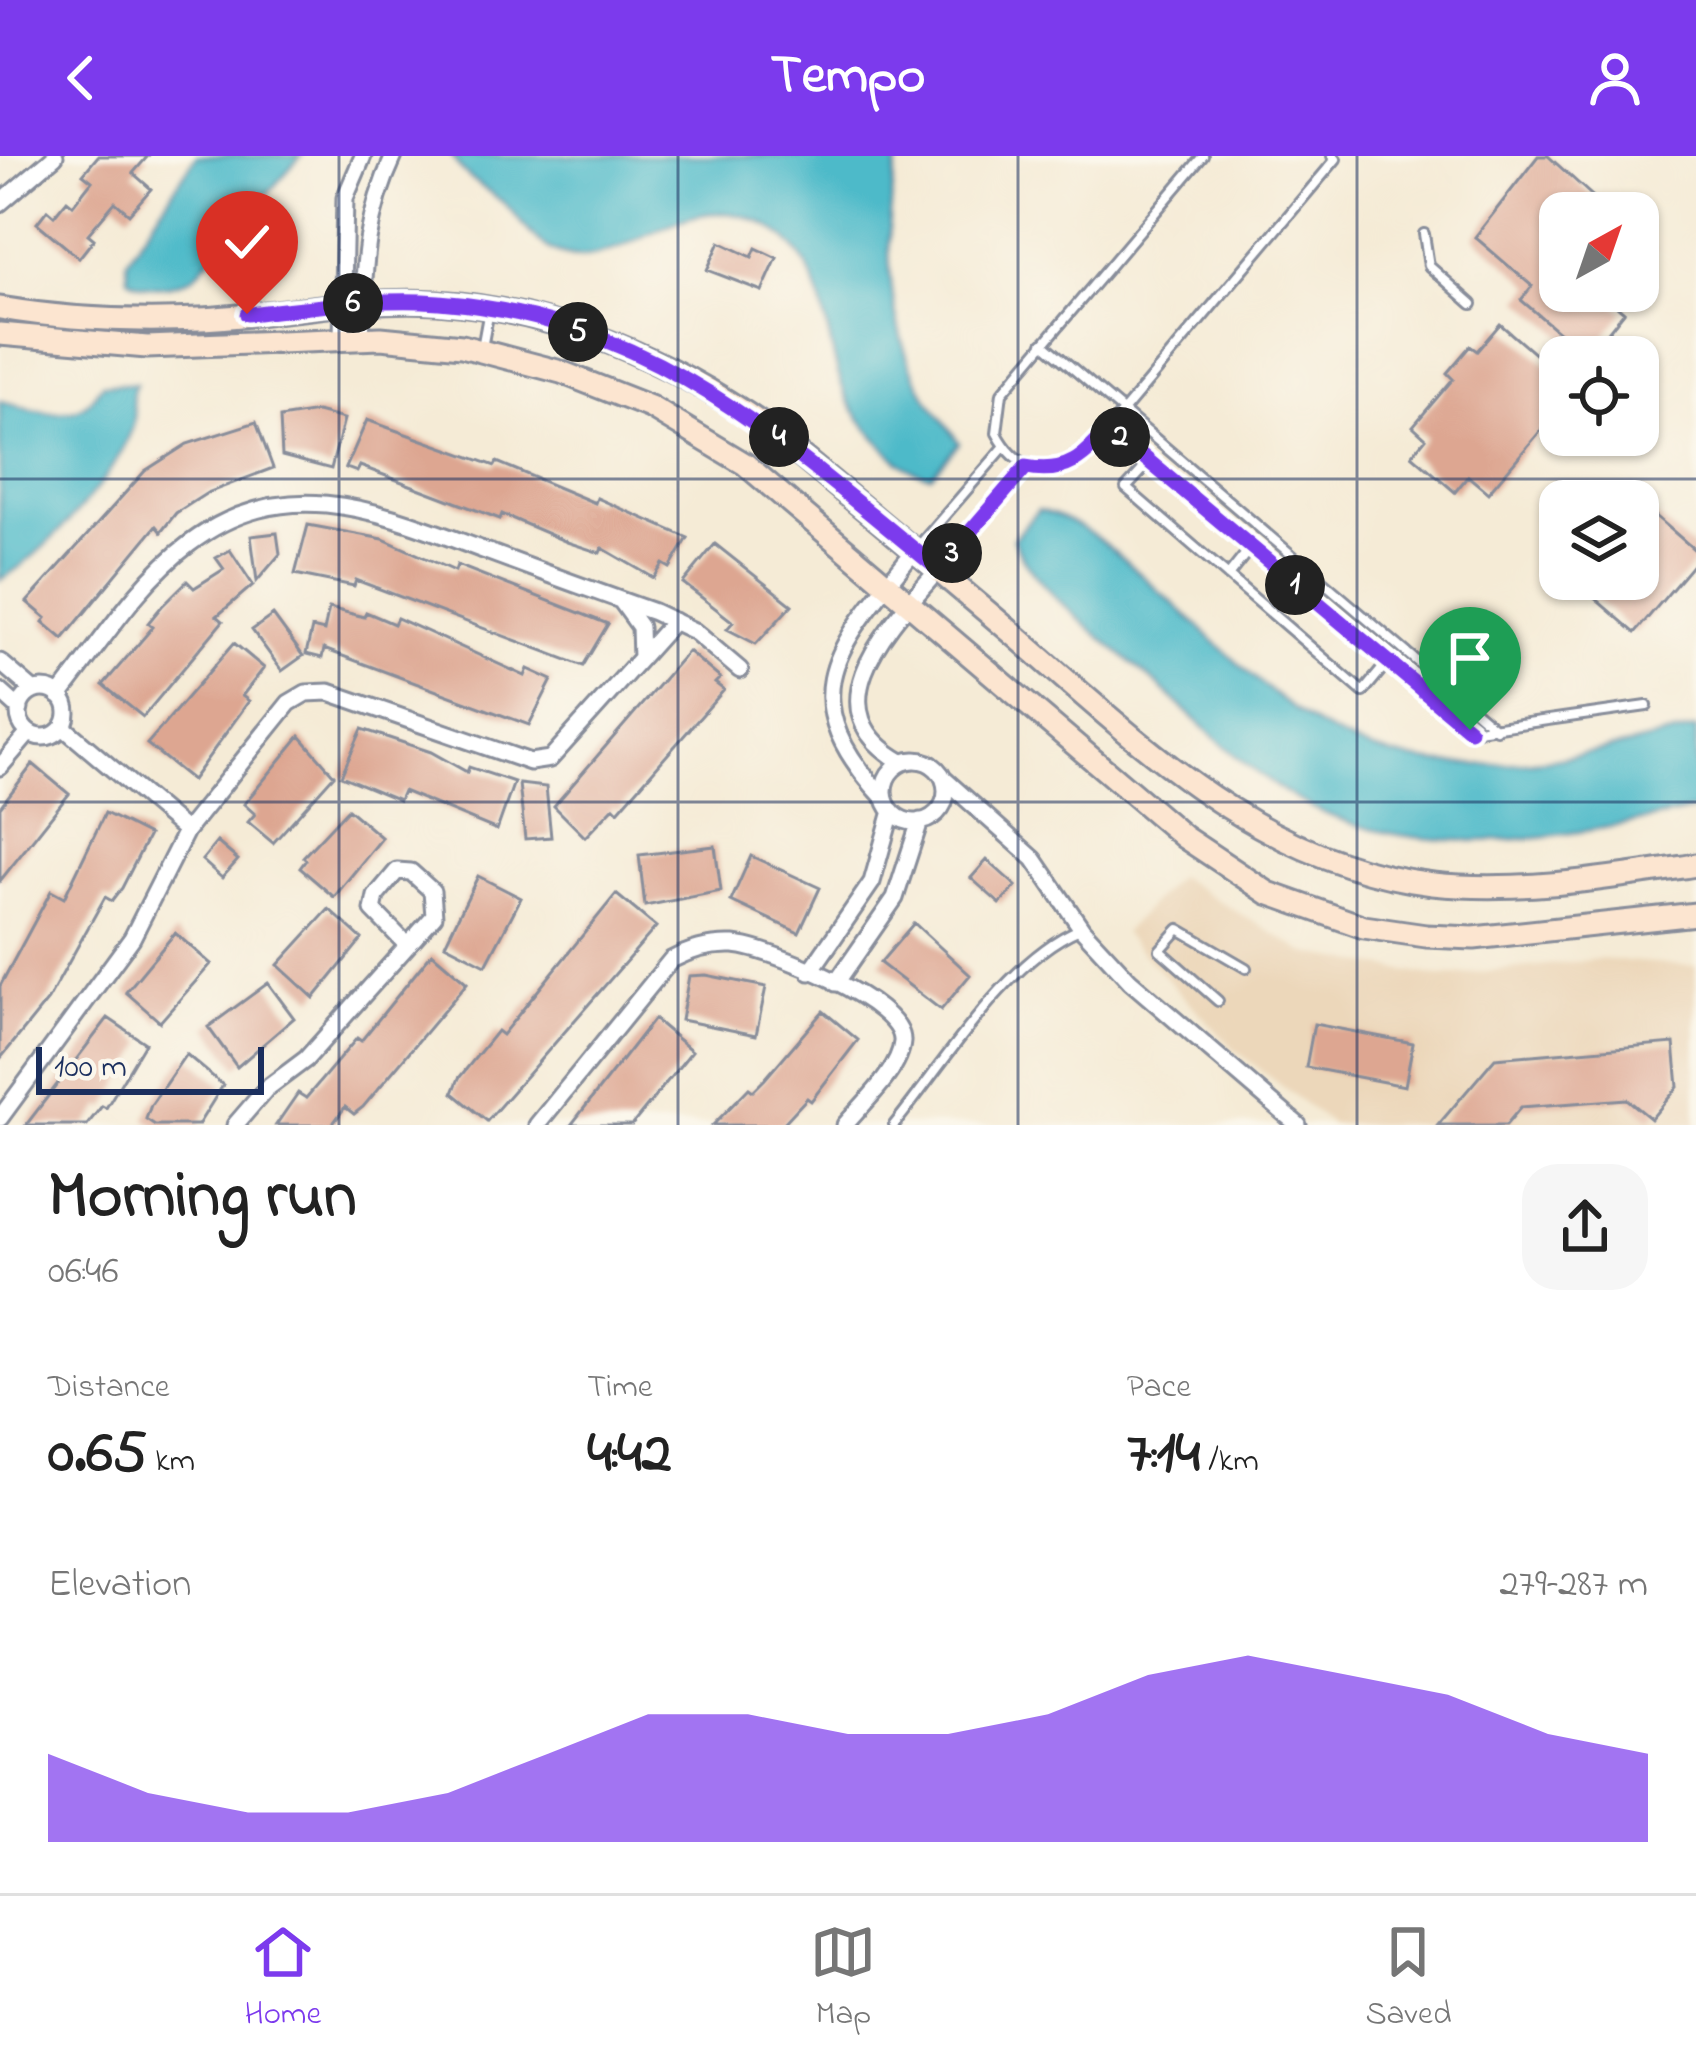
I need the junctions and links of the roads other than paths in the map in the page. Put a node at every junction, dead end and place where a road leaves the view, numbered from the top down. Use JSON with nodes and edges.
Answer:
{"nodes":[{"id":1,"x":55,"y":156,"type":"edge"},
{"id":2,"x":394,"y":156,"type":"edge"},
{"id":3,"x":1203,"y":156,"type":"edge"},
{"id":4,"x":1334,"y":158,"type":"edge"},
{"id":5,"x":360,"y":164,"type":"edge"},
{"id":6,"x":383,"y":180,"type":"junction"},
{"id":7,"x":0,"y":203,"type":"edge"},
{"id":8,"x":1424,"y":234,"type":"dead end"},
{"id":9,"x":353,"y":303,"type":"junction"},
{"id":10,"x":1472,"y":304,"type":"dead end"},
{"id":11,"x":0,"y":308,"type":"edge"},
{"id":12,"x":489,"y":308,"type":"junction"},
{"id":13,"x":0,"y":334,"type":"edge"},
{"id":14,"x":351,"y":338,"type":"junction"},
{"id":15,"x":1043,"y":343,"type":"junction"},
{"id":16,"x":482,"y":352,"type":"junction"},
{"id":17,"x":668,"y":368,"type":"junction"},
{"id":18,"x":650,"y":407,"type":"junction"},
{"id":19,"x":1123,"y":411,"type":"junction"},
{"id":20,"x":1109,"y":428,"type":"junction"},
{"id":21,"x":1004,"y":448,"type":"junction"},
{"id":22,"x":1150,"y":462,"type":"junction"},
{"id":23,"x":1026,"y":467,"type":"junction"},
{"id":24,"x":1251,"y":548,"type":"junction"},
{"id":25,"x":915,"y":550,"type":"junction"},
{"id":26,"x":938,"y":569,"type":"junction"},
{"id":27,"x":1228,"y":575,"type":"junction"},
{"id":28,"x":887,"y":585,"type":"junction"},
{"id":29,"x":620,"y":600,"type":"junction"},
{"id":30,"x":909,"y":604,"type":"junction"},
{"id":31,"x":674,"y":620,"type":"junction"},
{"id":32,"x":641,"y":658,"type":"junction"},
{"id":33,"x":0,"y":662,"type":"edge"},
{"id":34,"x":1387,"y":663,"type":"junction"},
{"id":35,"x":740,"y":670,"type":"dead end"},
{"id":36,"x":0,"y":692,"type":"edge"},
{"id":37,"x":34,"y":692,"type":"junction"},
{"id":38,"x":59,"y":696,"type":"junction"},
{"id":39,"x":1647,"y":706,"type":"dead end"},
{"id":40,"x":20,"y":709,"type":"junction"},
{"id":41,"x":62,"y":728,"type":"junction"},
{"id":42,"x":1497,"y":730,"type":"junction"},
{"id":43,"x":29,"y":733,"type":"junction"},
{"id":44,"x":902,"y":762,"type":"junction"},
{"id":45,"x":0,"y":767,"type":"edge"},
{"id":46,"x":943,"y":778,"type":"junction"},
{"id":47,"x":888,"y":805,"type":"junction"},
{"id":48,"x":937,"y":813,"type":"junction"},
{"id":49,"x":983,"y":816,"type":"junction"},
{"id":50,"x":920,"y":821,"type":"junction"},
{"id":51,"x":186,"y":831,"type":"junction"},
{"id":52,"x":1696,"y":865,"type":"edge"},
{"id":53,"x":852,"y":910,"type":"junction"},
{"id":54,"x":1696,"y":914,"type":"edge"},
{"id":55,"x":876,"y":926,"type":"junction"},
{"id":56,"x":1082,"y":929,"type":"junction"},
{"id":57,"x":406,"y":944,"type":"junction"},
{"id":58,"x":1246,"y":968,"type":"dead end"},
{"id":59,"x":810,"y":972,"type":"junction"},
{"id":60,"x":836,"y":982,"type":"junction"},
{"id":61,"x":1218,"y":1001,"type":"dead end"},
{"id":62,"x":0,"y":1118,"type":"edge"},
{"id":63,"x":235,"y":1125,"type":"edge"},
{"id":64,"x":537,"y":1125,"type":"edge"},
{"id":65,"x":845,"y":1125,"type":"edge"},
{"id":66,"x":894,"y":1125,"type":"edge"},
{"id":67,"x":1298,"y":1125,"type":"edge"}],
"edges":[{"from":1,"to":7,"type":"street"},
{"from":2,"to":6,"type":"street"},
{"from":3,"to":15,"type":"lane"},
{"from":4,"to":19,"type":"lane"},
{"from":5,"to":6,"type":"lane"},
{"from":5,"to":9,"type":"street"},
{"from":6,"to":9,"type":"street"},
{"from":8,"to":10,"type":"lane"},
{"from":9,"to":11,"type":"street"},
{"from":9,"to":12,"type":"street"},
{"from":9,"to":14,"type":"street"},
{"from":12,"to":16,"type":"lane"},
{"from":12,"to":17,"type":"street"},
{"from":13,"to":14,"type":"street"},
{"from":14,"to":16,"type":"street"},
{"from":15,"to":19,"type":"lane"},
{"from":15,"to":21,"type":"lane"},
{"from":16,"to":18,"type":"street"},
{"from":17,"to":18,"type":"street"},
{"from":17,"to":25,"type":"street"},
{"from":18,"to":28,"type":"street"},
{"from":19,"to":20,"type":"lane"},
{"from":19,"to":42,"type":"lane"},
{"from":20,"to":22,"type":"lane"},
{"from":20,"to":23,"type":"lane"},
{"from":21,"to":23,"type":"lane"},
{"from":21,"to":25,"type":"lane"},
{"from":22,"to":24,"type":"lane"},
{"from":22,"to":27,"type":"lane"},
{"from":23,"to":26,"type":"lane"},
{"from":24,"to":27,"type":"lane"},
{"from":24,"to":34,"type":"lane"},
{"from":25,"to":26,"type":"street"},
{"from":25,"to":28,"type":"street"},
{"from":26,"to":30,"type":"street"},
{"from":26,"to":52,"type":"street"},
{"from":27,"to":34,"type":"lane"},
{"from":28,"to":30,"type":"street"},
{"from":28,"to":47,"type":"street"},
{"from":29,"to":31,"type":"street"},
{"from":29,"to":32,"type":"street"},
{"from":29,"to":38,"type":"street"},
{"from":30,"to":44,"type":"street"},
{"from":30,"to":54,"type":"street"},
{"from":31,"to":32,"type":"street"},
{"from":31,"to":35,"type":"street"},
{"from":32,"to":51,"type":"street"},
{"from":33,"to":37,"type":"street"},
{"from":34,"to":42,"type":"lane"},
{"from":36,"to":40,"type":"street"},
{"from":37,"to":38,"type":"street"},
{"from":37,"to":40,"type":"street"},
{"from":38,"to":41,"type":"street"},
{"from":39,"to":42,"type":"lane"},
{"from":40,"to":43,"type":"street"},
{"from":41,"to":43,"type":"street"},
{"from":41,"to":51,"type":"street"},
{"from":43,"to":45,"type":"street"},
{"from":44,"to":46,"type":"street"},
{"from":44,"to":47,"type":"street"},
{"from":46,"to":48,"type":"street"},
{"from":46,"to":49,"type":"street"},
{"from":47,"to":50,"type":"street"},
{"from":47,"to":53,"type":"street"},
{"from":48,"to":49,"type":"street"},
{"from":48,"to":50,"type":"street"},
{"from":49,"to":56,"type":"street"},
{"from":50,"to":55,"type":"street"},
{"from":51,"to":62,"type":"street"},
{"from":53,"to":55,"type":"street"},
{"from":53,"to":59,"type":"street"},
{"from":55,"to":60,"type":"street"},
{"from":56,"to":66,"type":"lane"},
{"from":56,"to":67,"type":"street"},
{"from":57,"to":57,"type":"street"},
{"from":57,"to":63,"type":"street"},
{"from":58,"to":61,"type":"lane"},
{"from":59,"to":60,"type":"street"},
{"from":59,"to":64,"type":"street"},
{"from":60,"to":65,"type":"street"}]}
